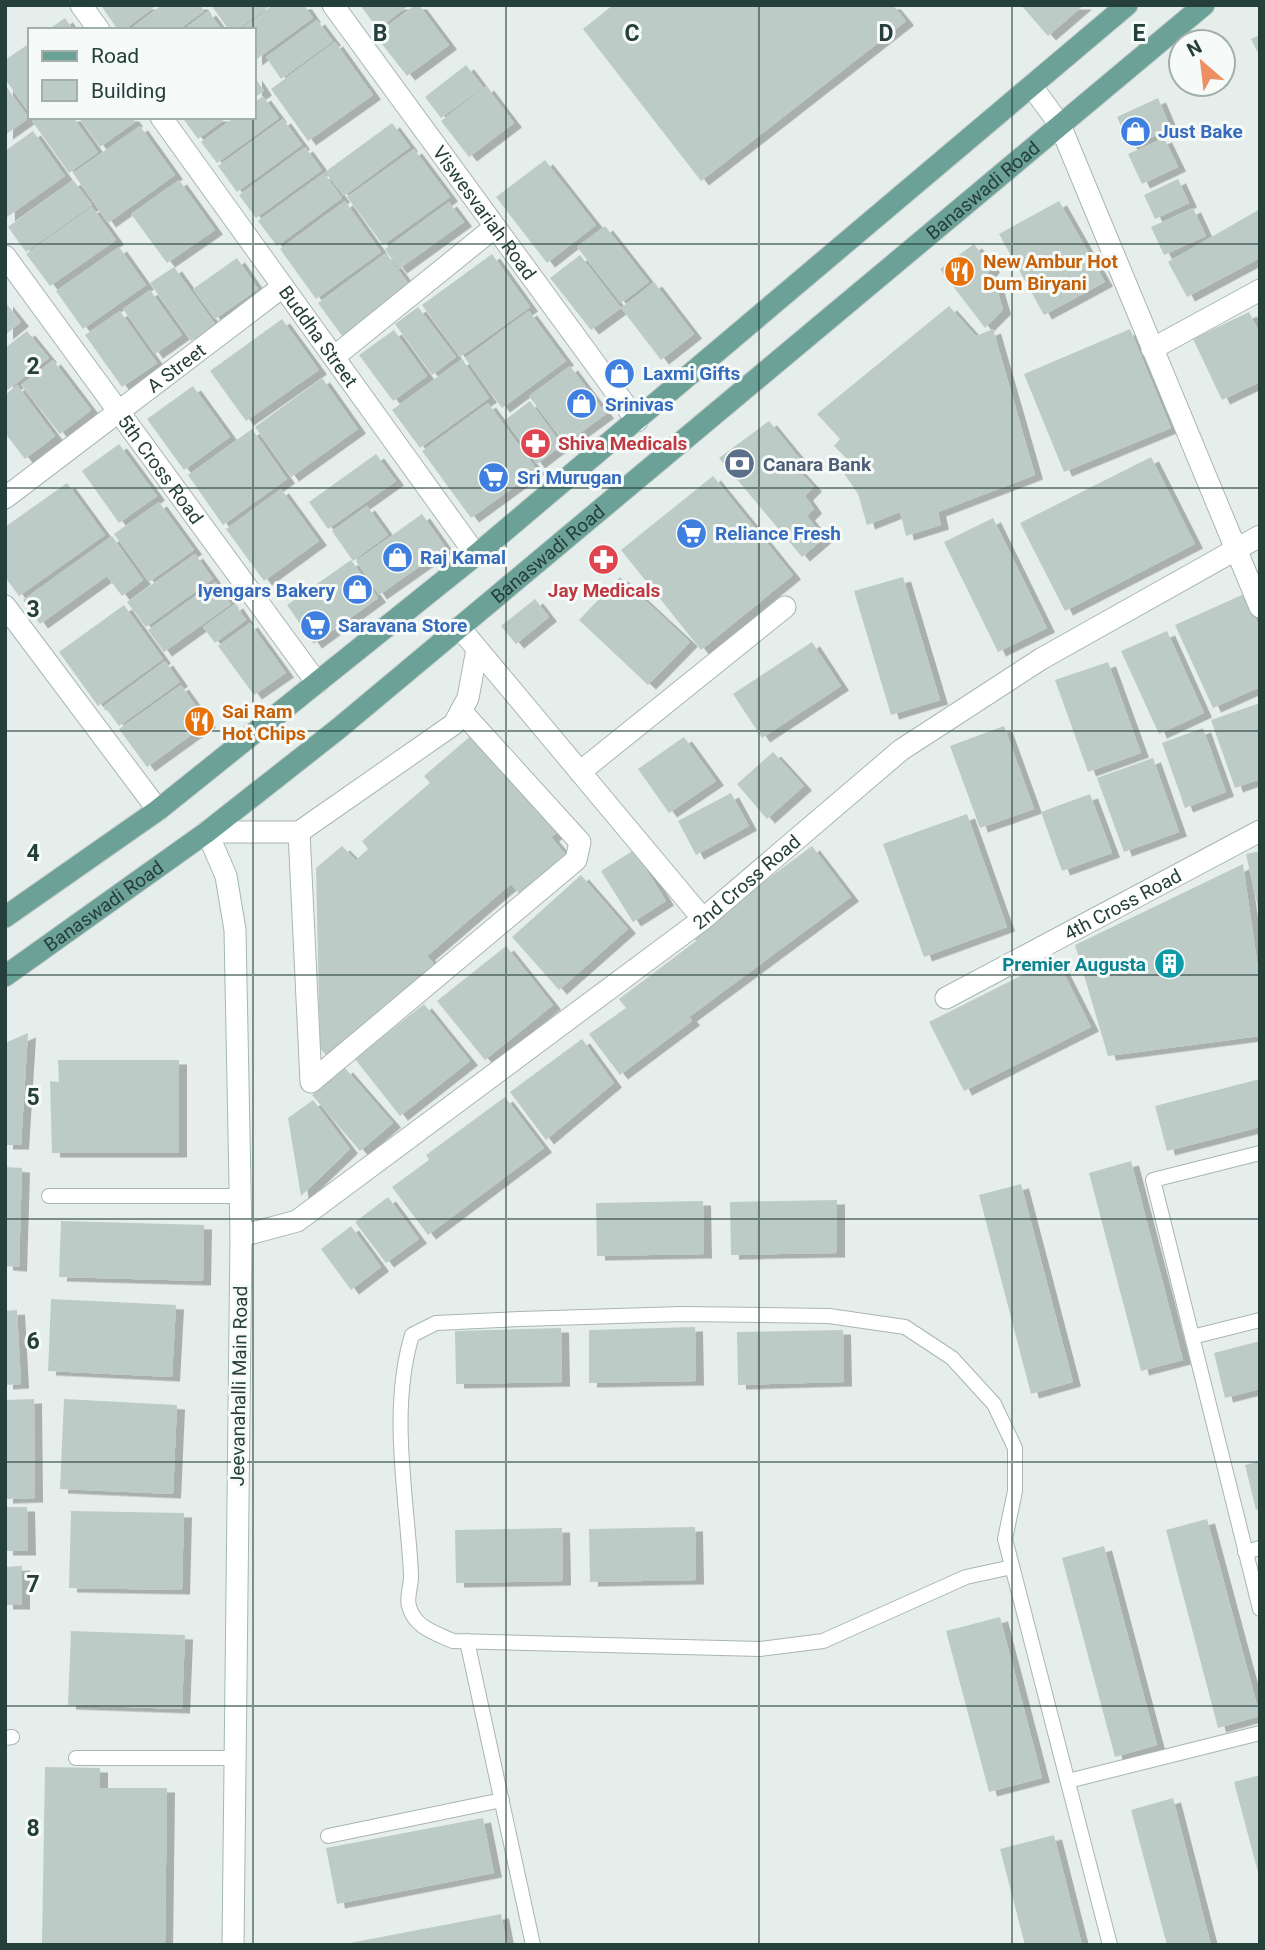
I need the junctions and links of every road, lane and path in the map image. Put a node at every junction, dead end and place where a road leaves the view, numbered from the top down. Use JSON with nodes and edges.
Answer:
{"nodes":[{"id":1,"x":82,"y":5,"type":"edge"},
{"id":2,"x":332,"y":5,"type":"edge"},
{"id":3,"x":1127,"y":5,"type":"edge"},
{"id":4,"x":1204,"y":5,"type":"edge"},
{"id":5,"x":98,"y":28,"type":"edge"},
{"id":6,"x":1032,"y":88,"type":"junction"},
{"id":7,"x":162,"y":119,"type":"edge"},
{"id":8,"x":1060,"y":125,"type":"junction"},
{"id":9,"x":495,"y":227,"type":"junction"},
{"id":10,"x":5,"y":256,"type":"edge"},
{"id":11,"x":281,"y":288,"type":"junction"},
{"id":12,"x":1260,"y":290,"type":"edge"},
{"id":13,"x":1152,"y":349,"type":"junction"},
{"id":14,"x":334,"y":357,"type":"junction"},
{"id":15,"x":120,"y":411,"type":"junction"},
{"id":16,"x":637,"y":421,"type":"junction"},
{"id":17,"x":5,"y":498,"type":"edge"},
{"id":18,"x":1260,"y":536,"type":"edge"},
{"id":19,"x":1233,"y":550,"type":"junction"},
{"id":20,"x":476,"y":555,"type":"junction"},
{"id":21,"x":5,"y":606,"type":"edge"},
{"id":22,"x":785,"y":607,"type":"dead end"},
{"id":23,"x":1260,"y":607,"type":"edge"},
{"id":24,"x":459,"y":627,"type":"junction"},
{"id":25,"x":477,"y":649,"type":"junction"},
{"id":26,"x":317,"y":683,"type":"junction"},
{"id":27,"x":461,"y":711,"type":"junction"},
{"id":28,"x":580,"y":772,"type":"junction"},
{"id":29,"x":158,"y":810,"type":"junction"},
{"id":30,"x":1260,"y":831,"type":"edge"},
{"id":31,"x":207,"y":832,"type":"junction"},
{"id":32,"x":299,"y":832,"type":"junction"},
{"id":33,"x":5,"y":918,"type":"edge"},
{"id":34,"x":703,"y":919,"type":"junction"},
{"id":35,"x":5,"y":976,"type":"edge"},
{"id":36,"x":946,"y":998,"type":"dead end"},
{"id":37,"x":1260,"y":1153,"type":"edge"},
{"id":38,"x":49,"y":1196,"type":"dead end"},
{"id":39,"x":240,"y":1196,"type":"junction"},
{"id":40,"x":241,"y":1236,"type":"junction"},
{"id":41,"x":1260,"y":1320,"type":"edge"},
{"id":42,"x":1192,"y":1338,"type":"junction"},
{"id":43,"x":1253,"y":1550,"type":"edge"},
{"id":44,"x":1012,"y":1567,"type":"junction"},
{"id":45,"x":1260,"y":1609,"type":"edge"},
{"id":46,"x":467,"y":1641,"type":"junction"},
{"id":47,"x":1260,"y":1733,"type":"edge"},
{"id":48,"x":76,"y":1758,"type":"dead end"},
{"id":49,"x":235,"y":1758,"type":"junction"},
{"id":50,"x":1068,"y":1781,"type":"junction"},
{"id":51,"x":502,"y":1800,"type":"junction"},
{"id":52,"x":328,"y":1836,"type":"dead end"},
{"id":53,"x":233,"y":1945,"type":"edge"},
{"id":54,"x":533,"y":1945,"type":"edge"},
{"id":55,"x":1110,"y":1945,"type":"edge"}],
"edges":[{"from":1,"to":5,"type":"street"},
{"from":2,"to":9,"type":"street","name":"Viswesvariah Road"},
{"from":3,"to":6,"type":"main road"},
{"from":4,"to":8,"type":"main road","name":"Banaswadi Road"},
{"from":6,"to":8,"type":"street"},
{"from":6,"to":16,"type":"main road"},
{"from":7,"to":11,"type":"street","name":"Buddha Street"},
{"from":8,"to":13,"type":"street"},
{"from":8,"to":24,"type":"main road","name":"Banaswadi Road"},
{"from":9,"to":14,"type":"street"},
{"from":9,"to":16,"type":"street","name":"Viswesvariah Road"},
{"from":10,"to":15,"type":"street","name":"5th Cross Road"},
{"from":11,"to":14,"type":"street","name":"Buddha Street"},
{"from":11,"to":15,"type":"street","name":"A Street"},
{"from":12,"to":13,"type":"street"},
{"from":13,"to":19,"type":"street"},
{"from":14,"to":20,"type":"street","name":"Buddha Street"},
{"from":15,"to":17,"type":"street","name":"A Street"},
{"from":15,"to":26,"type":"street","name":"5th Cross Road"},
{"from":16,"to":20,"type":"main road"},
{"from":18,"to":19,"type":"street","name":"2nd Cross Road"},
{"from":19,"to":23,"type":"street"},
{"from":19,"to":34,"type":"street","name":"2nd Cross Road"},
{"from":20,"to":26,"type":"main road"},
{"from":21,"to":29,"type":"street"},
{"from":22,"to":28,"type":"street"},
{"from":24,"to":25,"type":"street"},
{"from":24,"to":31,"type":"main road","name":"Banaswadi Road"},
{"from":25,"to":27,"type":"street"},
{"from":25,"to":28,"type":"street"},
{"from":26,"to":29,"type":"main road"},
{"from":27,"to":32,"type":"street"},
{"from":27,"to":32,"type":"street"},
{"from":28,"to":34,"type":"street"},
{"from":29,"to":33,"type":"main road"},
{"from":30,"to":36,"type":"street","name":"4th Cross Road"},
{"from":31,"to":32,"type":"street"},
{"from":31,"to":35,"type":"main road","name":"Banaswadi Road"},
{"from":31,"to":39,"type":"street","name":"Jeevanahalli Main Road"},
{"from":34,"to":40,"type":"street","name":"2nd Cross Road"},
{"from":37,"to":42,"type":"lane"},
{"from":38,"to":39,"type":"lane"},
{"from":39,"to":40,"type":"street","name":"Jeevanahalli Main Road"},
{"from":40,"to":49,"type":"street","name":"Jeevanahalli Main Road"},
{"from":41,"to":42,"type":"lane"},
{"from":42,"to":43,"type":"lane"},
{"from":43,"to":45,"type":"lane"},
{"from":44,"to":46,"type":"lane"},
{"from":44,"to":46,"type":"lane"},
{"from":44,"to":50,"type":"lane"},
{"from":46,"to":51,"type":"lane"},
{"from":47,"to":50,"type":"lane"},
{"from":48,"to":49,"type":"lane"},
{"from":49,"to":53,"type":"street","name":"Jeevanahalli Main Road"},
{"from":50,"to":55,"type":"lane"},
{"from":51,"to":52,"type":"lane"},
{"from":51,"to":54,"type":"lane"}]}
